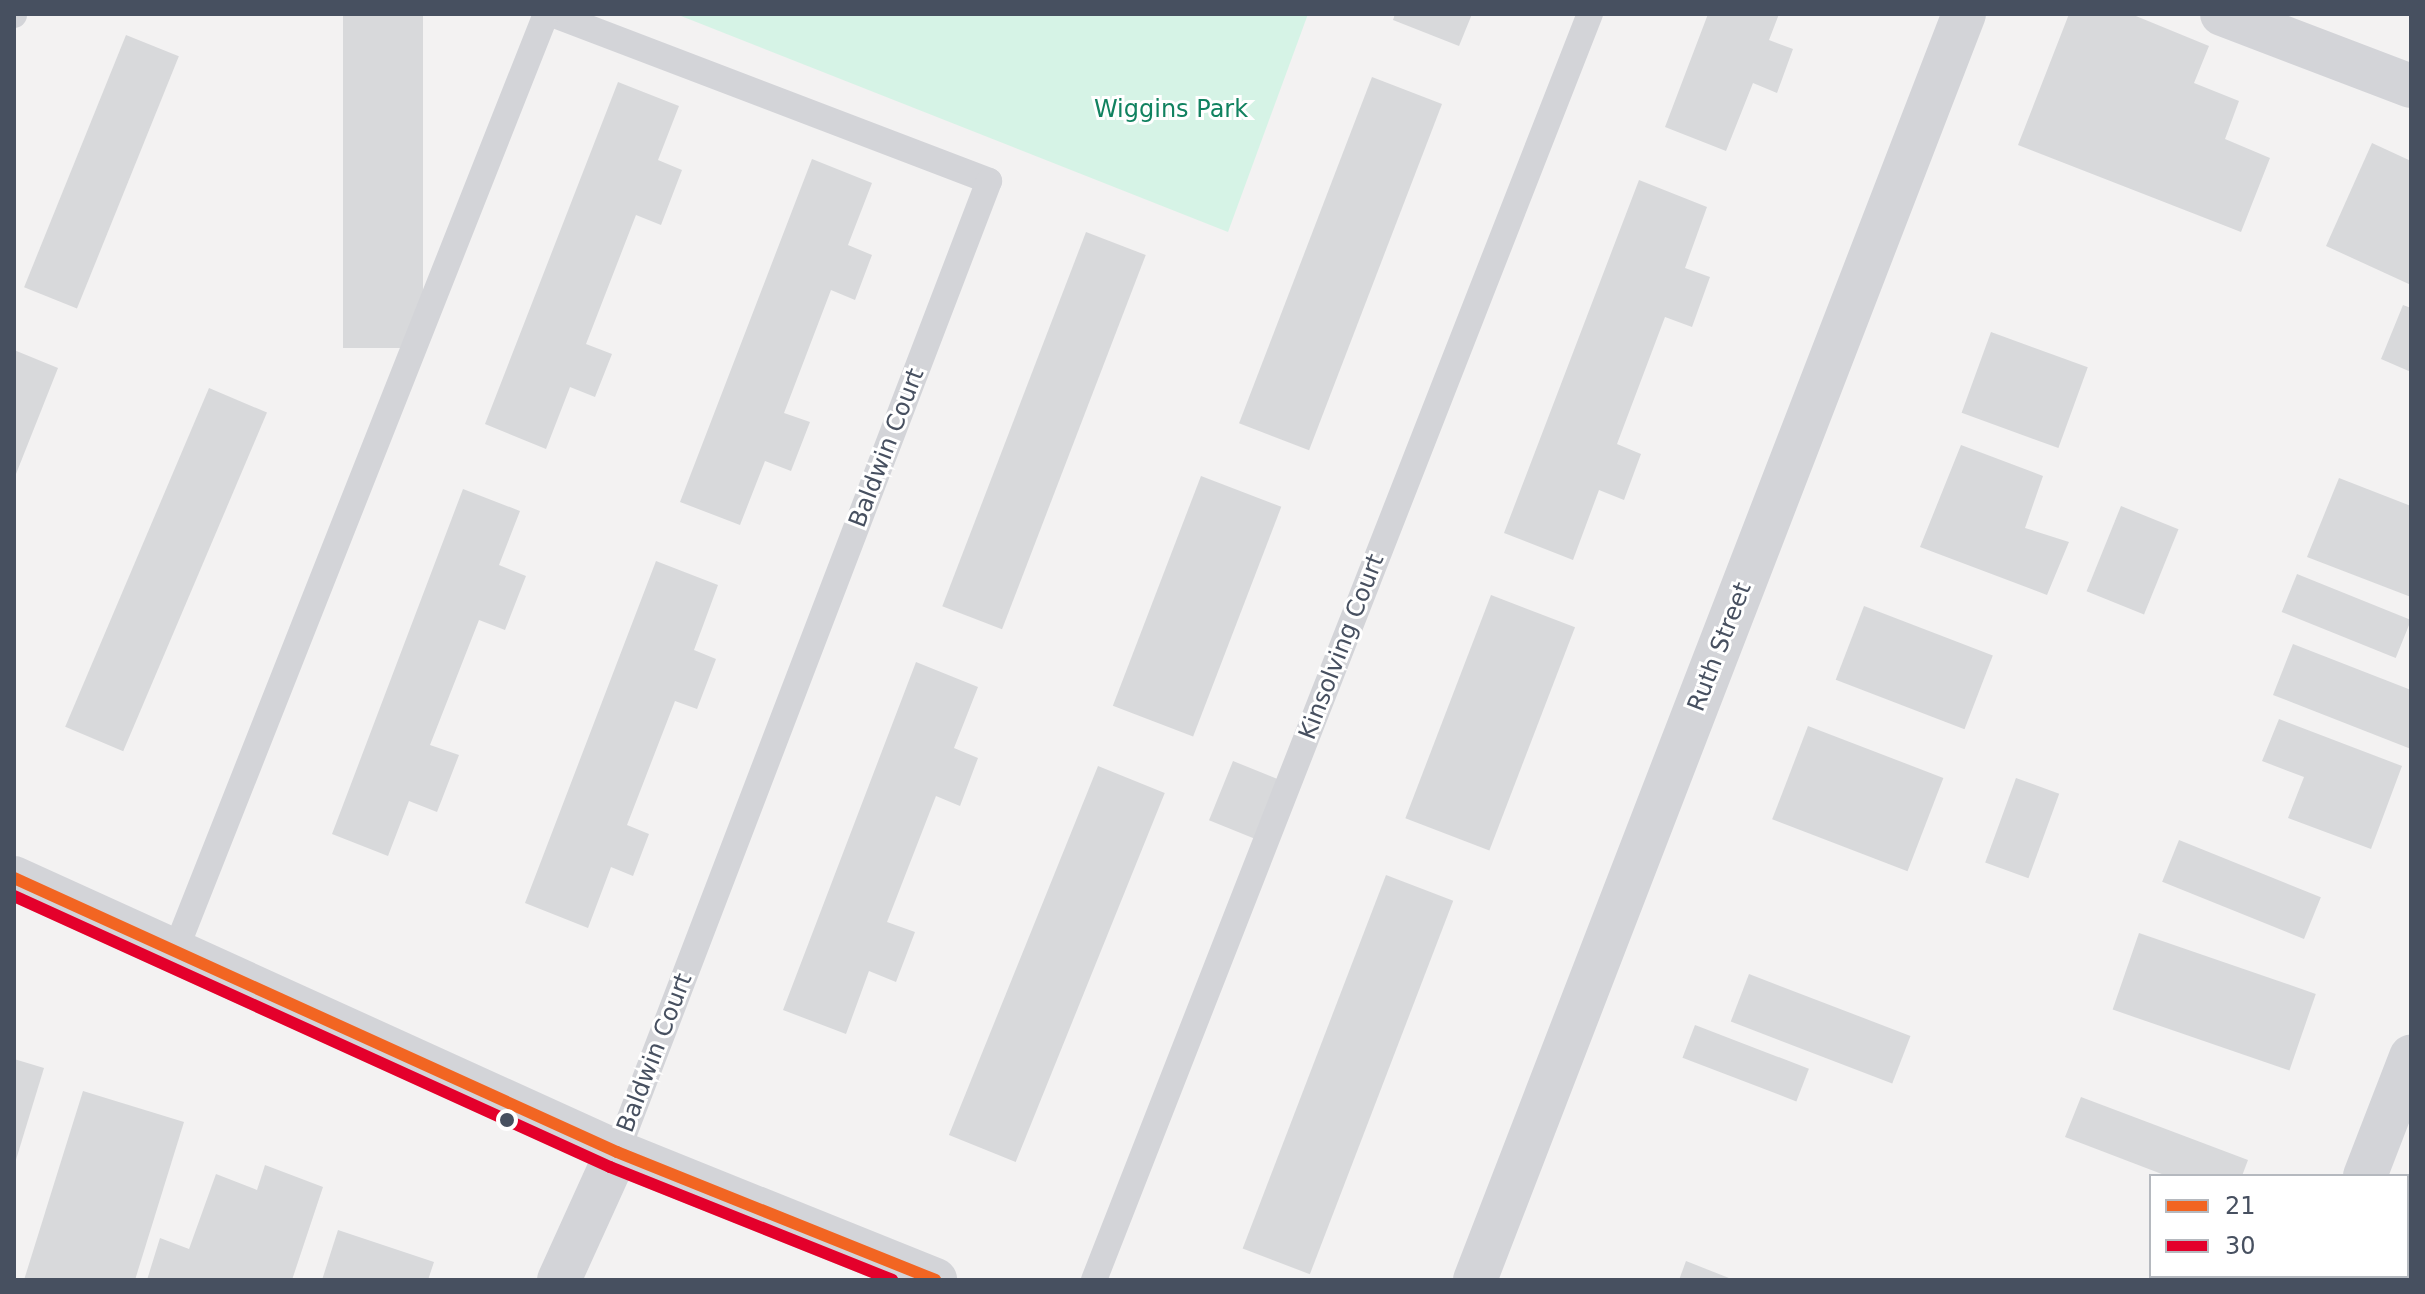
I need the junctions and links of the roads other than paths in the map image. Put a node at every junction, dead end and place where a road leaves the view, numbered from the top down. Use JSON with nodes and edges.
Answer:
{"nodes":[{"id":1,"x":546,"y":14,"type":"edge"},
{"id":2,"x":552,"y":14,"type":"edge"},
{"id":3,"x":1590,"y":14,"type":"edge"},
{"id":4,"x":1964,"y":14,"type":"edge"},
{"id":5,"x":2222,"y":14,"type":"edge"},
{"id":6,"x":2411,"y":86,"type":"edge"},
{"id":7,"x":14,"y":878,"type":"edge"},
{"id":8,"x":174,"y":954,"type":"junction"},
{"id":9,"x":2411,"y":1057,"type":"edge"},
{"id":10,"x":617,"y":1152,"type":"junction"},
{"id":11,"x":2366,"y":1174,"type":"edge"},
{"id":12,"x":559,"y":1280,"type":"edge"},
{"id":13,"x":935,"y":1280,"type":"edge"},
{"id":14,"x":1094,"y":1280,"type":"edge"},
{"id":15,"x":1475,"y":1280,"type":"edge"}],
"edges":[{"from":1,"to":8,"type":"lane"},
{"from":2,"to":10,"type":"lane","name":"Baldwin Court"},
{"from":3,"to":14,"type":"lane","name":"Kinsolving Court"},
{"from":4,"to":15,"type":"street","name":"Ruth Street"},
{"from":5,"to":6,"type":"street"},
{"from":7,"to":8,"type":"street"},
{"from":8,"to":10,"type":"street"},
{"from":9,"to":11,"type":"street"},
{"from":10,"to":12,"type":"street"},
{"from":10,"to":13,"type":"street"}]}
